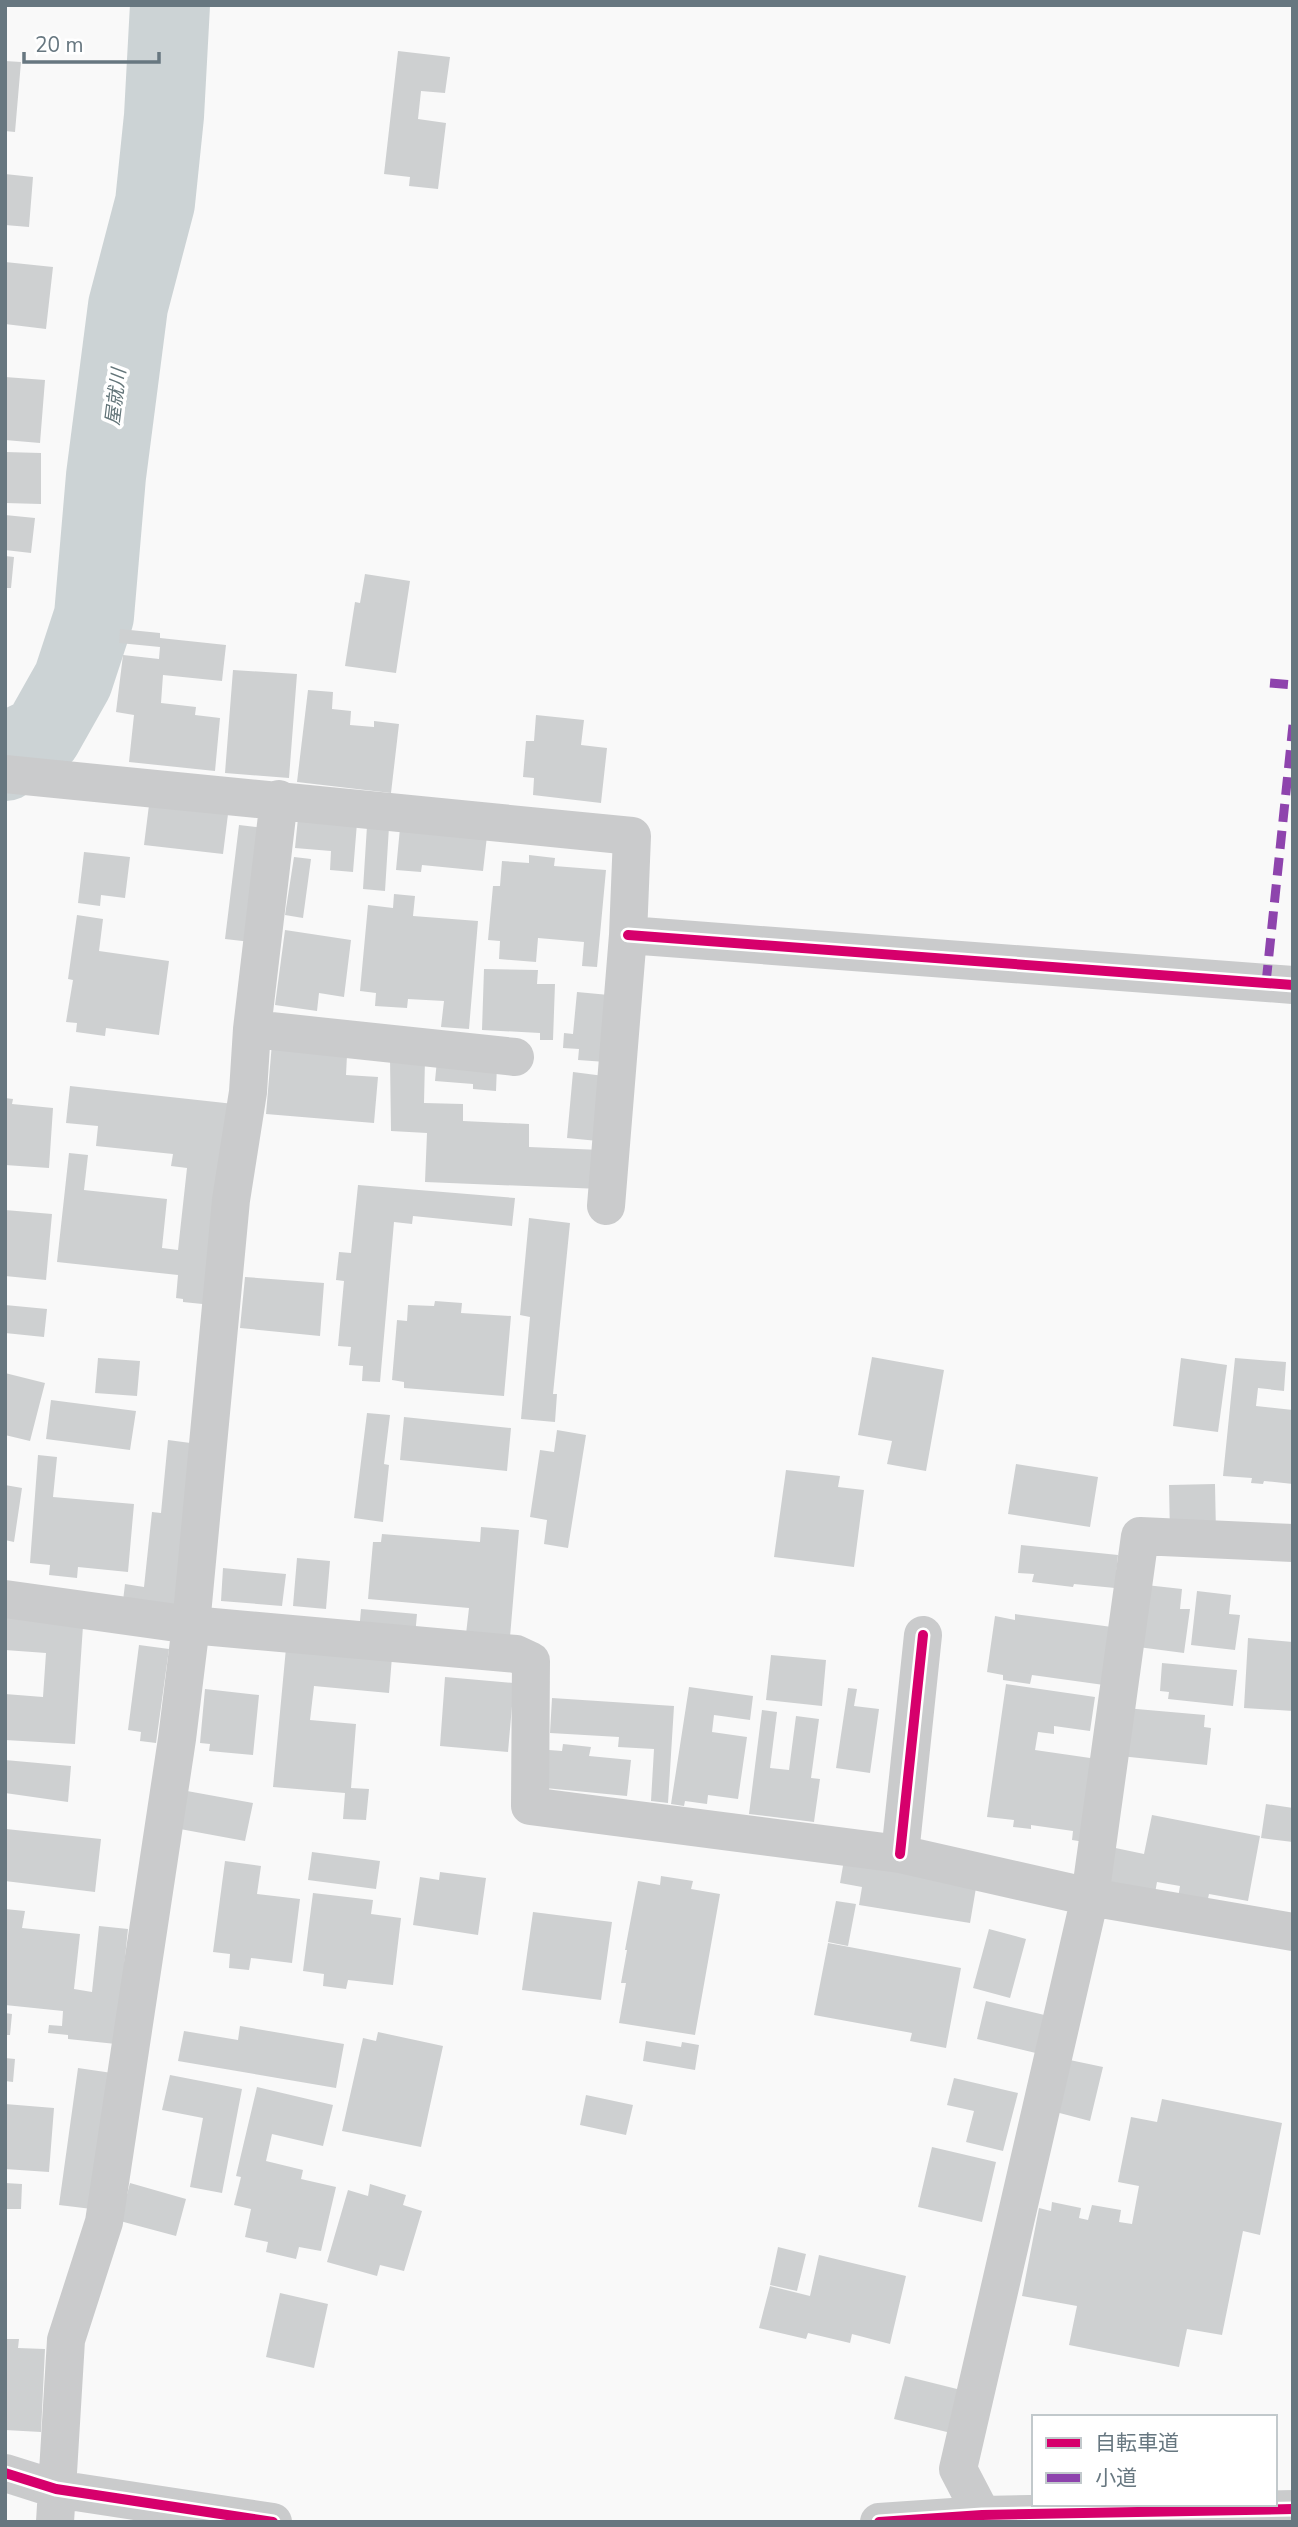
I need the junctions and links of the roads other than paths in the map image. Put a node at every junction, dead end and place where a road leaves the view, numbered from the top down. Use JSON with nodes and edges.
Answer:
{"nodes":[{"id":1,"x":9,"y":774,"type":"edge"},
{"id":2,"x":279,"y":799,"type":"junction"},
{"id":3,"x":628,"y":935,"type":"junction"},
{"id":4,"x":1293,"y":985,"type":"edge"},
{"id":5,"x":252,"y":1029,"type":"junction"},
{"id":6,"x":515,"y":1056,"type":"dead end"},
{"id":7,"x":606,"y":1206,"type":"dead end"},
{"id":8,"x":1293,"y":1543,"type":"edge"},
{"id":9,"x":5,"y":1599,"type":"edge"},
{"id":10,"x":191,"y":1625,"type":"junction"},
{"id":11,"x":923,"y":1635,"type":"dead end"},
{"id":12,"x":900,"y":1854,"type":"junction"},
{"id":13,"x":1090,"y":1897,"type":"junction"},
{"id":14,"x":1293,"y":1932,"type":"edge"},
{"id":15,"x":5,"y":2473,"type":"edge"},
{"id":16,"x":56,"y":2505,"type":"edge"},
{"id":17,"x":1293,"y":2508,"type":"edge"},
{"id":18,"x":982,"y":2515,"type":"junction"},
{"id":19,"x":273,"y":2522,"type":"edge"},
{"id":20,"x":879,"y":2522,"type":"edge"}],
"edges":[{"from":1,"to":2,"type":"street"},
{"from":2,"to":3,"type":"street"},
{"from":2,"to":5,"type":"street"},
{"from":3,"to":4,"type":"street"},
{"from":3,"to":7,"type":"street"},
{"from":5,"to":6,"type":"street"},
{"from":5,"to":10,"type":"street"},
{"from":8,"to":13,"type":"street"},
{"from":9,"to":10,"type":"street"},
{"from":10,"to":12,"type":"street"},
{"from":10,"to":16,"type":"street"},
{"from":11,"to":12,"type":"street"},
{"from":12,"to":13,"type":"street"},
{"from":13,"to":14,"type":"street"},
{"from":13,"to":18,"type":"street"},
{"from":15,"to":16,"type":"street"},
{"from":16,"to":19,"type":"street"},
{"from":17,"to":18,"type":"street"},
{"from":18,"to":20,"type":"street"}]}
